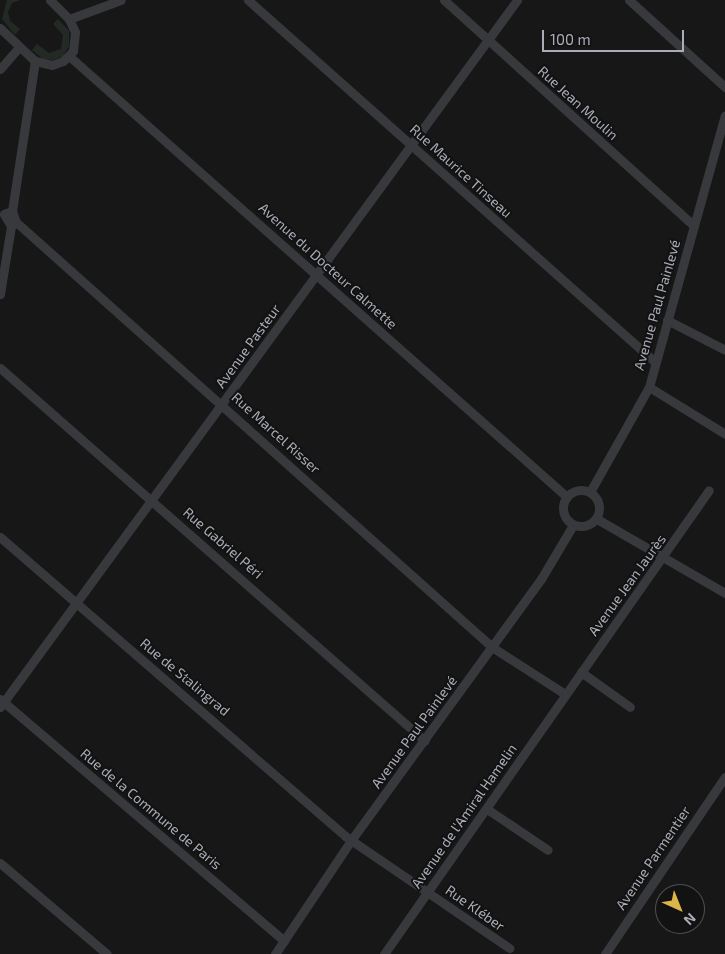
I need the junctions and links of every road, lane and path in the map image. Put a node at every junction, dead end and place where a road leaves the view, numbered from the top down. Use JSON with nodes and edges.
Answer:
{"nodes":[{"id":1,"x":50,"y":0,"type":"edge"},
{"id":2,"x":121,"y":0,"type":"edge"},
{"id":3,"x":248,"y":0,"type":"edge"},
{"id":4,"x":444,"y":0,"type":"edge"},
{"id":5,"x":517,"y":0,"type":"edge"},
{"id":6,"x":629,"y":0,"type":"edge"},
{"id":7,"x":69,"y":19,"type":"junction"},
{"id":8,"x":2,"y":33,"type":"edge"},
{"id":9,"x":488,"y":39,"type":"junction"},
{"id":10,"x":18,"y":48,"type":"junction"},
{"id":11,"x":69,"y":56,"type":"junction"},
{"id":12,"x":35,"y":61,"type":"junction"},
{"id":13,"x":0,"y":68,"type":"edge"},
{"id":14,"x":725,"y":87,"type":"edge"},
{"id":15,"x":725,"y":115,"type":"edge"},
{"id":16,"x":411,"y":144,"type":"junction"},
{"id":17,"x":5,"y":212,"type":"edge"},
{"id":18,"x":13,"y":224,"type":"junction"},
{"id":19,"x":694,"y":226,"type":"junction"},
{"id":20,"x":317,"y":276,"type":"junction"},
{"id":21,"x":0,"y":294,"type":"edge"},
{"id":22,"x":667,"y":320,"type":"junction"},
{"id":23,"x":725,"y":350,"type":"edge"},
{"id":24,"x":655,"y":362,"type":"junction"},
{"id":25,"x":0,"y":368,"type":"edge"},
{"id":26,"x":649,"y":387,"type":"junction"},
{"id":27,"x":222,"y":405,"type":"junction"},
{"id":28,"x":725,"y":434,"type":"edge"},
{"id":29,"x":709,"y":490,"type":"dead end"},
{"id":30,"x":590,"y":492,"type":"junction"},
{"id":31,"x":567,"y":496,"type":"junction"},
{"id":32,"x":152,"y":500,"type":"junction"},
{"id":33,"x":597,"y":519,"type":"junction"},
{"id":34,"x":573,"y":525,"type":"junction"},
{"id":35,"x":0,"y":537,"type":"edge"},
{"id":36,"x":663,"y":558,"type":"junction"},
{"id":37,"x":725,"y":593,"type":"edge"},
{"id":38,"x":77,"y":603,"type":"junction"},
{"id":39,"x":492,"y":648,"type":"junction"},
{"id":40,"x":581,"y":672,"type":"junction"},
{"id":41,"x":565,"y":694,"type":"junction"},
{"id":42,"x":1,"y":703,"type":"edge"},
{"id":43,"x":630,"y":707,"type":"dead end"},
{"id":44,"x":425,"y":741,"type":"junction"},
{"id":45,"x":725,"y":777,"type":"edge"},
{"id":46,"x":487,"y":808,"type":"junction"},
{"id":47,"x":352,"y":839,"type":"junction"},
{"id":48,"x":548,"y":850,"type":"dead end"},
{"id":49,"x":0,"y":863,"type":"edge"},
{"id":50,"x":428,"y":892,"type":"junction"},
{"id":51,"x":284,"y":941,"type":"junction"},
{"id":52,"x":509,"y":948,"type":"dead end"},
{"id":53,"x":107,"y":954,"type":"edge"},
{"id":54,"x":275,"y":954,"type":"edge"},
{"id":55,"x":384,"y":954,"type":"edge"},
{"id":56,"x":605,"y":954,"type":"edge"}],
"edges":[{"from":1,"to":7,"type":"street"},
{"from":2,"to":7,"type":"street"},
{"from":3,"to":16,"type":"street","name":"Rue Maurice Tinseau"},
{"from":4,"to":9,"type":"street","name":"Rue Jean Moulin"},
{"from":5,"to":9,"type":"street","name":"Avenue Pasteur"},
{"from":6,"to":14,"type":"street"},
{"from":7,"to":11,"type":"street"},
{"from":8,"to":10,"type":"street"},
{"from":9,"to":16,"type":"street","name":"Avenue Pasteur"},
{"from":9,"to":19,"type":"street","name":"Rue Jean Moulin"},
{"from":10,"to":12,"type":"street"},
{"from":10,"to":13,"type":"street"},
{"from":11,"to":12,"type":"street"},
{"from":11,"to":20,"type":"street","name":"Avenue du Docteur Calmette"},
{"from":12,"to":17,"type":"street"},
{"from":15,"to":19,"type":"street","name":"Avenue Paul Painlevé"},
{"from":16,"to":20,"type":"street","name":"Avenue Pasteur"},
{"from":16,"to":24,"type":"street","name":"Rue Maurice Tinseau"},
{"from":17,"to":18,"type":"street"},
{"from":18,"to":21,"type":"street"},
{"from":18,"to":27,"type":"street","name":"Rue Marcel Risser"},
{"from":19,"to":22,"type":"street","name":"Avenue Paul Painlevé"},
{"from":20,"to":27,"type":"street","name":"Avenue Pasteur"},
{"from":20,"to":31,"type":"street","name":"Avenue du Docteur Calmette"},
{"from":22,"to":23,"type":"street"},
{"from":22,"to":24,"type":"street","name":"Avenue Paul Painlevé"},
{"from":24,"to":26,"type":"street","name":"Avenue Paul Painlevé"},
{"from":25,"to":32,"type":"street","name":"Rue Gabriel Péri"},
{"from":26,"to":28,"type":"street"},
{"from":26,"to":30,"type":"street","name":"Avenue Paul Painlevé"},
{"from":27,"to":32,"type":"street","name":"Avenue Pasteur"},
{"from":27,"to":39,"type":"street","name":"Rue Marcel Risser"},
{"from":29,"to":36,"type":"street","name":"Avenue Jean Jaurès"},
{"from":30,"to":31,"type":"street"},
{"from":30,"to":33,"type":"street"},
{"from":31,"to":34,"type":"street"},
{"from":32,"to":38,"type":"street","name":"Avenue Pasteur"},
{"from":32,"to":44,"type":"street","name":"Rue Gabriel Péri"},
{"from":33,"to":34,"type":"street"},
{"from":33,"to":36,"type":"street"},
{"from":34,"to":39,"type":"street","name":"Avenue Paul Painlevé"},
{"from":35,"to":38,"type":"street","name":"Rue de Stalingrad"},
{"from":36,"to":37,"type":"street"},
{"from":36,"to":40,"type":"street","name":"Avenue Jean Jaurès"},
{"from":38,"to":42,"type":"street","name":"Avenue Pasteur"},
{"from":38,"to":47,"type":"street","name":"Rue de Stalingrad"},
{"from":39,"to":41,"type":"street","name":"Rue Marcel Risser"},
{"from":39,"to":44,"type":"street","name":"Avenue Paul Painlevé"},
{"from":40,"to":41,"type":"street","name":"Avenue Jean Jaurès"},
{"from":40,"to":43,"type":"street"},
{"from":41,"to":46,"type":"street","name":"Avenue de l'Amiral Hamelin"},
{"from":42,"to":51,"type":"street","name":"Rue de la Commune de Paris"},
{"from":44,"to":47,"type":"street","name":"Avenue Paul Painlevé"},
{"from":45,"to":56,"type":"street","name":"Avenue Parmentier"},
{"from":46,"to":48,"type":"street"},
{"from":46,"to":50,"type":"street","name":"Avenue de l'Amiral Hamelin"},
{"from":47,"to":50,"type":"street","name":"Rue Kléber"},
{"from":47,"to":51,"type":"street","name":"Avenue Paul Painlevé"},
{"from":49,"to":53,"type":"street"},
{"from":50,"to":52,"type":"street","name":"Rue Kléber"},
{"from":50,"to":55,"type":"street","name":"Avenue de l'Amiral Hamelin"},
{"from":51,"to":54,"type":"street","name":"Avenue Paul Painlevé"}]}
